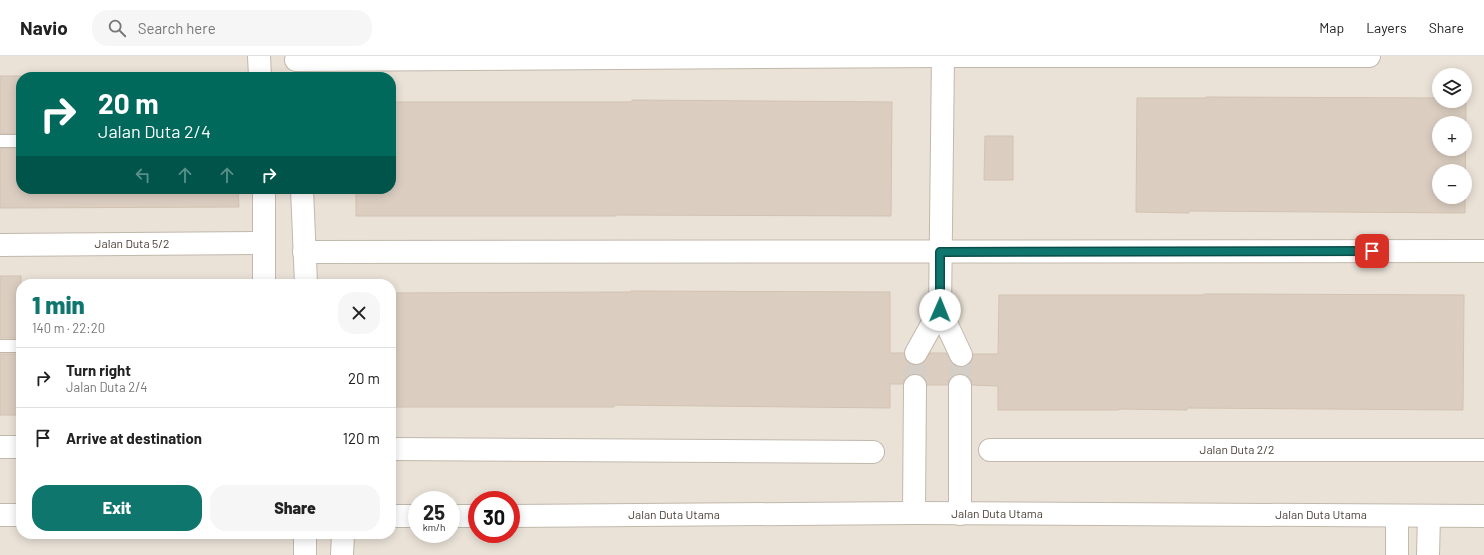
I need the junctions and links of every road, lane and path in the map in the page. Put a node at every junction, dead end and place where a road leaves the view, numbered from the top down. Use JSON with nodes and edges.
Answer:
{"nodes":[{"id":1,"x":259,"y":56,"type":"edge"},
{"id":2,"x":943,"y":56,"type":"edge"},
{"id":3,"x":1369,"y":56,"type":"edge"},
{"id":4,"x":296,"y":64,"type":"edge"},
{"id":5,"x":260,"y":72,"type":"edge"},
{"id":6,"x":0,"y":141,"type":"edge"},
{"id":7,"x":16,"y":141,"type":"edge"},
{"id":8,"x":264,"y":194,"type":"edge"},
{"id":9,"x":302,"y":194,"type":"edge"},
{"id":10,"x":264,"y":243,"type":"junction"},
{"id":11,"x":0,"y":245,"type":"edge"},
{"id":12,"x":1484,"y":251,"type":"edge"},
{"id":13,"x":304,"y":252,"type":"junction"},
{"id":14,"x":940,"y":252,"type":"junction"},
{"id":15,"x":264,"y":279,"type":"edge"},
{"id":16,"x":306,"y":279,"type":"edge"},
{"id":17,"x":940,"y":310,"type":"junction"},
{"id":18,"x":0,"y":346,"type":"edge"},
{"id":19,"x":16,"y":346,"type":"edge"},
{"id":20,"x":916,"y":353,"type":"tunnel mouth"},
{"id":21,"x":961,"y":355,"type":"tunnel mouth"},
{"id":22,"x":915,"y":386,"type":"tunnel mouth"},
{"id":23,"x":960,"y":386,"type":"tunnel mouth"},
{"id":24,"x":0,"y":447,"type":"edge"},
{"id":25,"x":16,"y":448,"type":"edge"},
{"id":26,"x":396,"y":449,"type":"edge"},
{"id":27,"x":990,"y":450,"type":"dead end"},
{"id":28,"x":1484,"y":450,"type":"edge"},
{"id":29,"x":873,"y":452,"type":"dead end"},
{"id":30,"x":914,"y":513,"type":"junction"},
{"id":31,"x":960,"y":514,"type":"junction"},
{"id":32,"x":0,"y":515,"type":"edge"},
{"id":33,"x":16,"y":515,"type":"edge"},
{"id":34,"x":396,"y":516,"type":"edge"},
{"id":35,"x":408,"y":516,"type":"edge"},
{"id":36,"x":520,"y":516,"type":"edge"},
{"id":37,"x":1397,"y":516,"type":"junction"},
{"id":38,"x":1429,"y":516,"type":"junction"},
{"id":39,"x":1484,"y":516,"type":"edge"},
{"id":40,"x":305,"y":539,"type":"edge"},
{"id":41,"x":343,"y":539,"type":"edge"},
{"id":42,"x":305,"y":555,"type":"edge"},
{"id":43,"x":342,"y":555,"type":"edge"},
{"id":44,"x":1397,"y":555,"type":"edge"},
{"id":45,"x":1428,"y":555,"type":"edge"}],
"edges":[{"from":1,"to":5,"type":"street"},
{"from":2,"to":3,"type":"street"},
{"from":2,"to":4,"type":"street"},
{"from":2,"to":14,"type":"street"},
{"from":6,"to":7,"type":"lane"},
{"from":8,"to":10,"type":"street"},
{"from":9,"to":13,"type":"street"},
{"from":10,"to":11,"type":"street","name":"Jalan Duta 5/2"},
{"from":10,"to":15,"type":"street"},
{"from":12,"to":14,"type":"street"},
{"from":13,"to":14,"type":"street"},
{"from":13,"to":16,"type":"street"},
{"from":14,"to":17,"type":"street"},
{"from":17,"to":20,"type":"street"},
{"from":17,"to":21,"type":"street"},
{"from":18,"to":19,"type":"lane"},
{"from":22,"to":30,"type":"street"},
{"from":23,"to":31,"type":"street"},
{"from":24,"to":25,"type":"street"},
{"from":26,"to":29,"type":"street"},
{"from":27,"to":28,"type":"street","name":"Jalan Duta 2/2"},
{"from":30,"to":31,"type":"street","name":"Jalan Duta Utama"},
{"from":30,"to":36,"type":"street","name":"Jalan Duta Utama"},
{"from":31,"to":37,"type":"street","name":"Jalan Duta Utama"},
{"from":32,"to":33,"type":"street"},
{"from":34,"to":35,"type":"street"},
{"from":37,"to":38,"type":"street","name":"Jalan Duta Utama"},
{"from":37,"to":44,"type":"street"},
{"from":38,"to":39,"type":"street","name":"Jalan Duta Utama"},
{"from":38,"to":45,"type":"street"},
{"from":40,"to":42,"type":"street"},
{"from":41,"to":43,"type":"street"}]}
